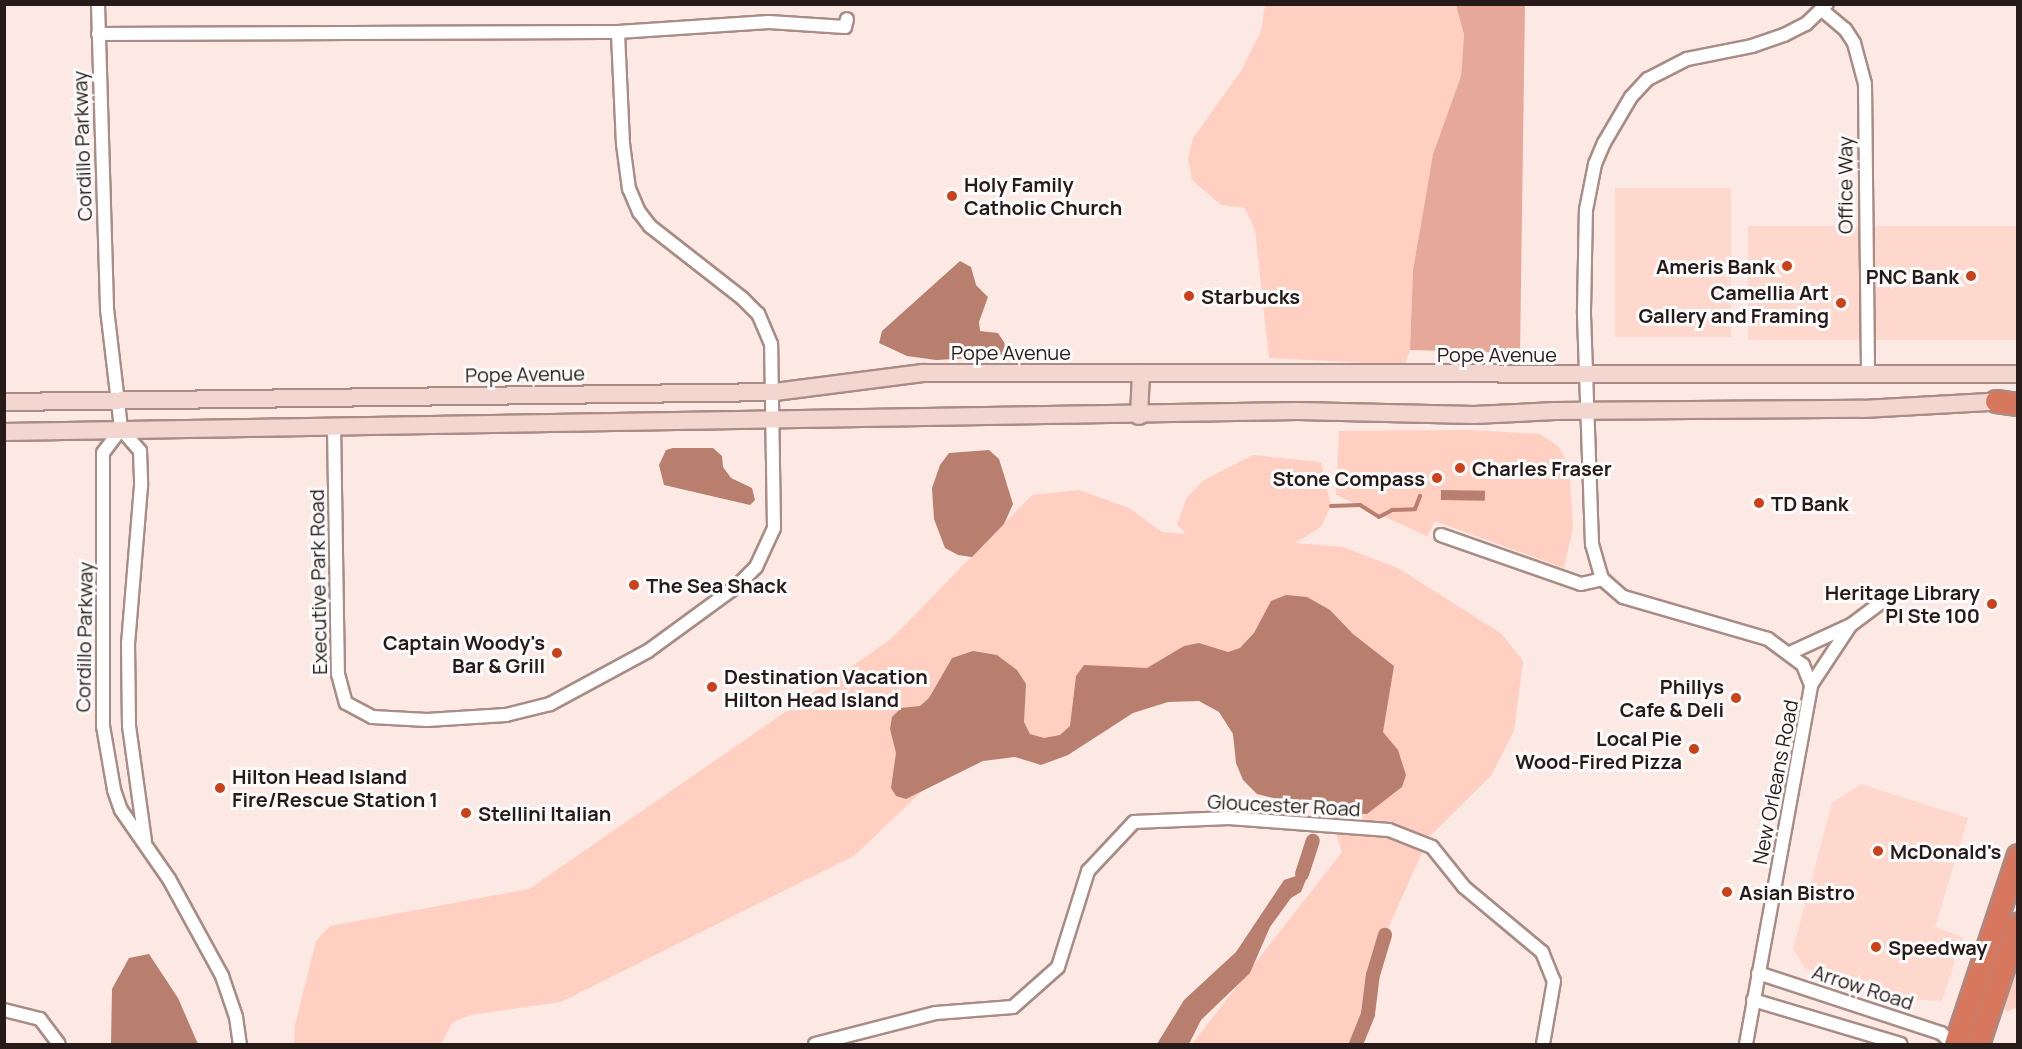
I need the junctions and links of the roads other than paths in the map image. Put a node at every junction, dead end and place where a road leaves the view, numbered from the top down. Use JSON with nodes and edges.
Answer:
{"nodes":[{"id":1,"x":98,"y":4,"type":"edge"},
{"id":2,"x":1825,"y":7,"type":"edge"},
{"id":3,"x":847,"y":19,"type":"dead end"},
{"id":4,"x":618,"y":32,"type":"junction"},
{"id":5,"x":98,"y":34,"type":"junction"},
{"id":6,"x":2018,"y":364,"type":"edge"},
{"id":7,"x":1984,"y":372,"type":"junction"},
{"id":8,"x":1141,"y":374,"type":"junction"},
{"id":9,"x":2018,"y":374,"type":"edge"},
{"id":10,"x":1586,"y":375,"type":"junction"},
{"id":11,"x":1868,"y":375,"type":"junction"},
{"id":12,"x":775,"y":392,"type":"junction"},
{"id":13,"x":118,"y":400,"type":"junction"},
{"id":14,"x":1996,"y":401,"type":"joint"},
{"id":15,"x":4,"y":402,"type":"edge"},
{"id":16,"x":2018,"y":402,"type":"edge"},
{"id":17,"x":1588,"y":413,"type":"junction"},
{"id":18,"x":1139,"y":416,"type":"junction"},
{"id":19,"x":772,"y":419,"type":"junction"},
{"id":20,"x":334,"y":425,"type":"junction"},
{"id":21,"x":121,"y":429,"type":"junction"},
{"id":22,"x":4,"y":432,"type":"edge"},
{"id":23,"x":1441,"y":535,"type":"dead end"},
{"id":24,"x":1602,"y":579,"type":"junction"},
{"id":25,"x":1891,"y":595,"type":"dead end"},
{"id":26,"x":1851,"y":625,"type":"junction"},
{"id":27,"x":1790,"y":653,"type":"junction"},
{"id":28,"x":1811,"y":685,"type":"junction"},
{"id":29,"x":145,"y":841,"type":"junction"},
{"id":30,"x":2018,"y":855,"type":"edge"},
{"id":31,"x":2018,"y":923,"type":"edge"},
{"id":32,"x":1758,"y":973,"type":"junction"},
{"id":33,"x":1753,"y":1000,"type":"junction"},
{"id":34,"x":4,"y":1010,"type":"edge"},
{"id":35,"x":59,"y":1044,"type":"edge"},
{"id":36,"x":240,"y":1044,"type":"edge"},
{"id":37,"x":815,"y":1044,"type":"edge"},
{"id":38,"x":1543,"y":1044,"type":"edge"},
{"id":39,"x":1746,"y":1044,"type":"edge"},
{"id":40,"x":1901,"y":1044,"type":"edge"},
{"id":41,"x":1954,"y":1044,"type":"edge"},
{"id":42,"x":1978,"y":1044,"type":"edge"}],
"edges":[{"from":1,"to":5,"type":"street","name":"Cordillo Parkway"},
{"from":2,"to":10,"type":"street"},
{"from":2,"to":11,"type":"street","name":"Office Way"},
{"from":3,"to":4,"type":"street"},
{"from":4,"to":5,"type":"street"},
{"from":4,"to":12,"type":"street","name":"Executive Park Road"},
{"from":5,"to":13,"type":"street","name":"Cordillo Parkway"},
{"from":6,"to":7,"type":"main road"},
{"from":7,"to":9,"type":"main road","name":"Pope Avenue"},
{"from":7,"to":11,"type":"main road","name":"Pope Avenue"},
{"from":8,"to":10,"type":"main road","name":"Pope Avenue"},
{"from":8,"to":12,"type":"main road","name":"Pope Avenue"},
{"from":8,"to":18,"type":"main road"},
{"from":10,"to":11,"type":"main road","name":"Pope Avenue"},
{"from":10,"to":17,"type":"street"},
{"from":12,"to":13,"type":"main road","name":"Pope Avenue"},
{"from":12,"to":19,"type":"street","name":"Executive Park Road"},
{"from":13,"to":15,"type":"main road","name":"Pope Avenue"},
{"from":13,"to":21,"type":"street","name":"Cordillo Parkway"},
{"from":14,"to":16,"type":"highway"},
{"from":14,"to":17,"type":"main road"},
{"from":17,"to":18,"type":"main road"},
{"from":17,"to":24,"type":"street"},
{"from":18,"to":19,"type":"main road"},
{"from":19,"to":20,"type":"main road"},
{"from":19,"to":20,"type":"street","name":"Executive Park Road"},
{"from":20,"to":21,"type":"main road"},
{"from":21,"to":22,"type":"main road"},
{"from":21,"to":29,"type":"street","name":"Cordillo Parkway"},
{"from":21,"to":29,"type":"street","name":"Cordillo Parkway"},
{"from":23,"to":24,"type":"street"},
{"from":24,"to":27,"type":"street","name":"New Orleans Road"},
{"from":25,"to":26,"type":"street"},
{"from":26,"to":27,"type":"street"},
{"from":26,"to":28,"type":"street"},
{"from":27,"to":28,"type":"street","name":"New Orleans Road"},
{"from":28,"to":32,"type":"street","name":"New Orleans Road"},
{"from":29,"to":36,"type":"street","name":"Cordillo Parkway"},
{"from":30,"to":41,"type":"highway"},
{"from":31,"to":42,"type":"highway"},
{"from":32,"to":33,"type":"street","name":"New Orleans Road"},
{"from":32,"to":41,"type":"street","name":"Arrow Road"},
{"from":33,"to":39,"type":"street","name":"New Orleans Road"},
{"from":33,"to":40,"type":"street"},
{"from":34,"to":35,"type":"street"},
{"from":37,"to":38,"type":"street","name":"Gloucester Road"}]}
